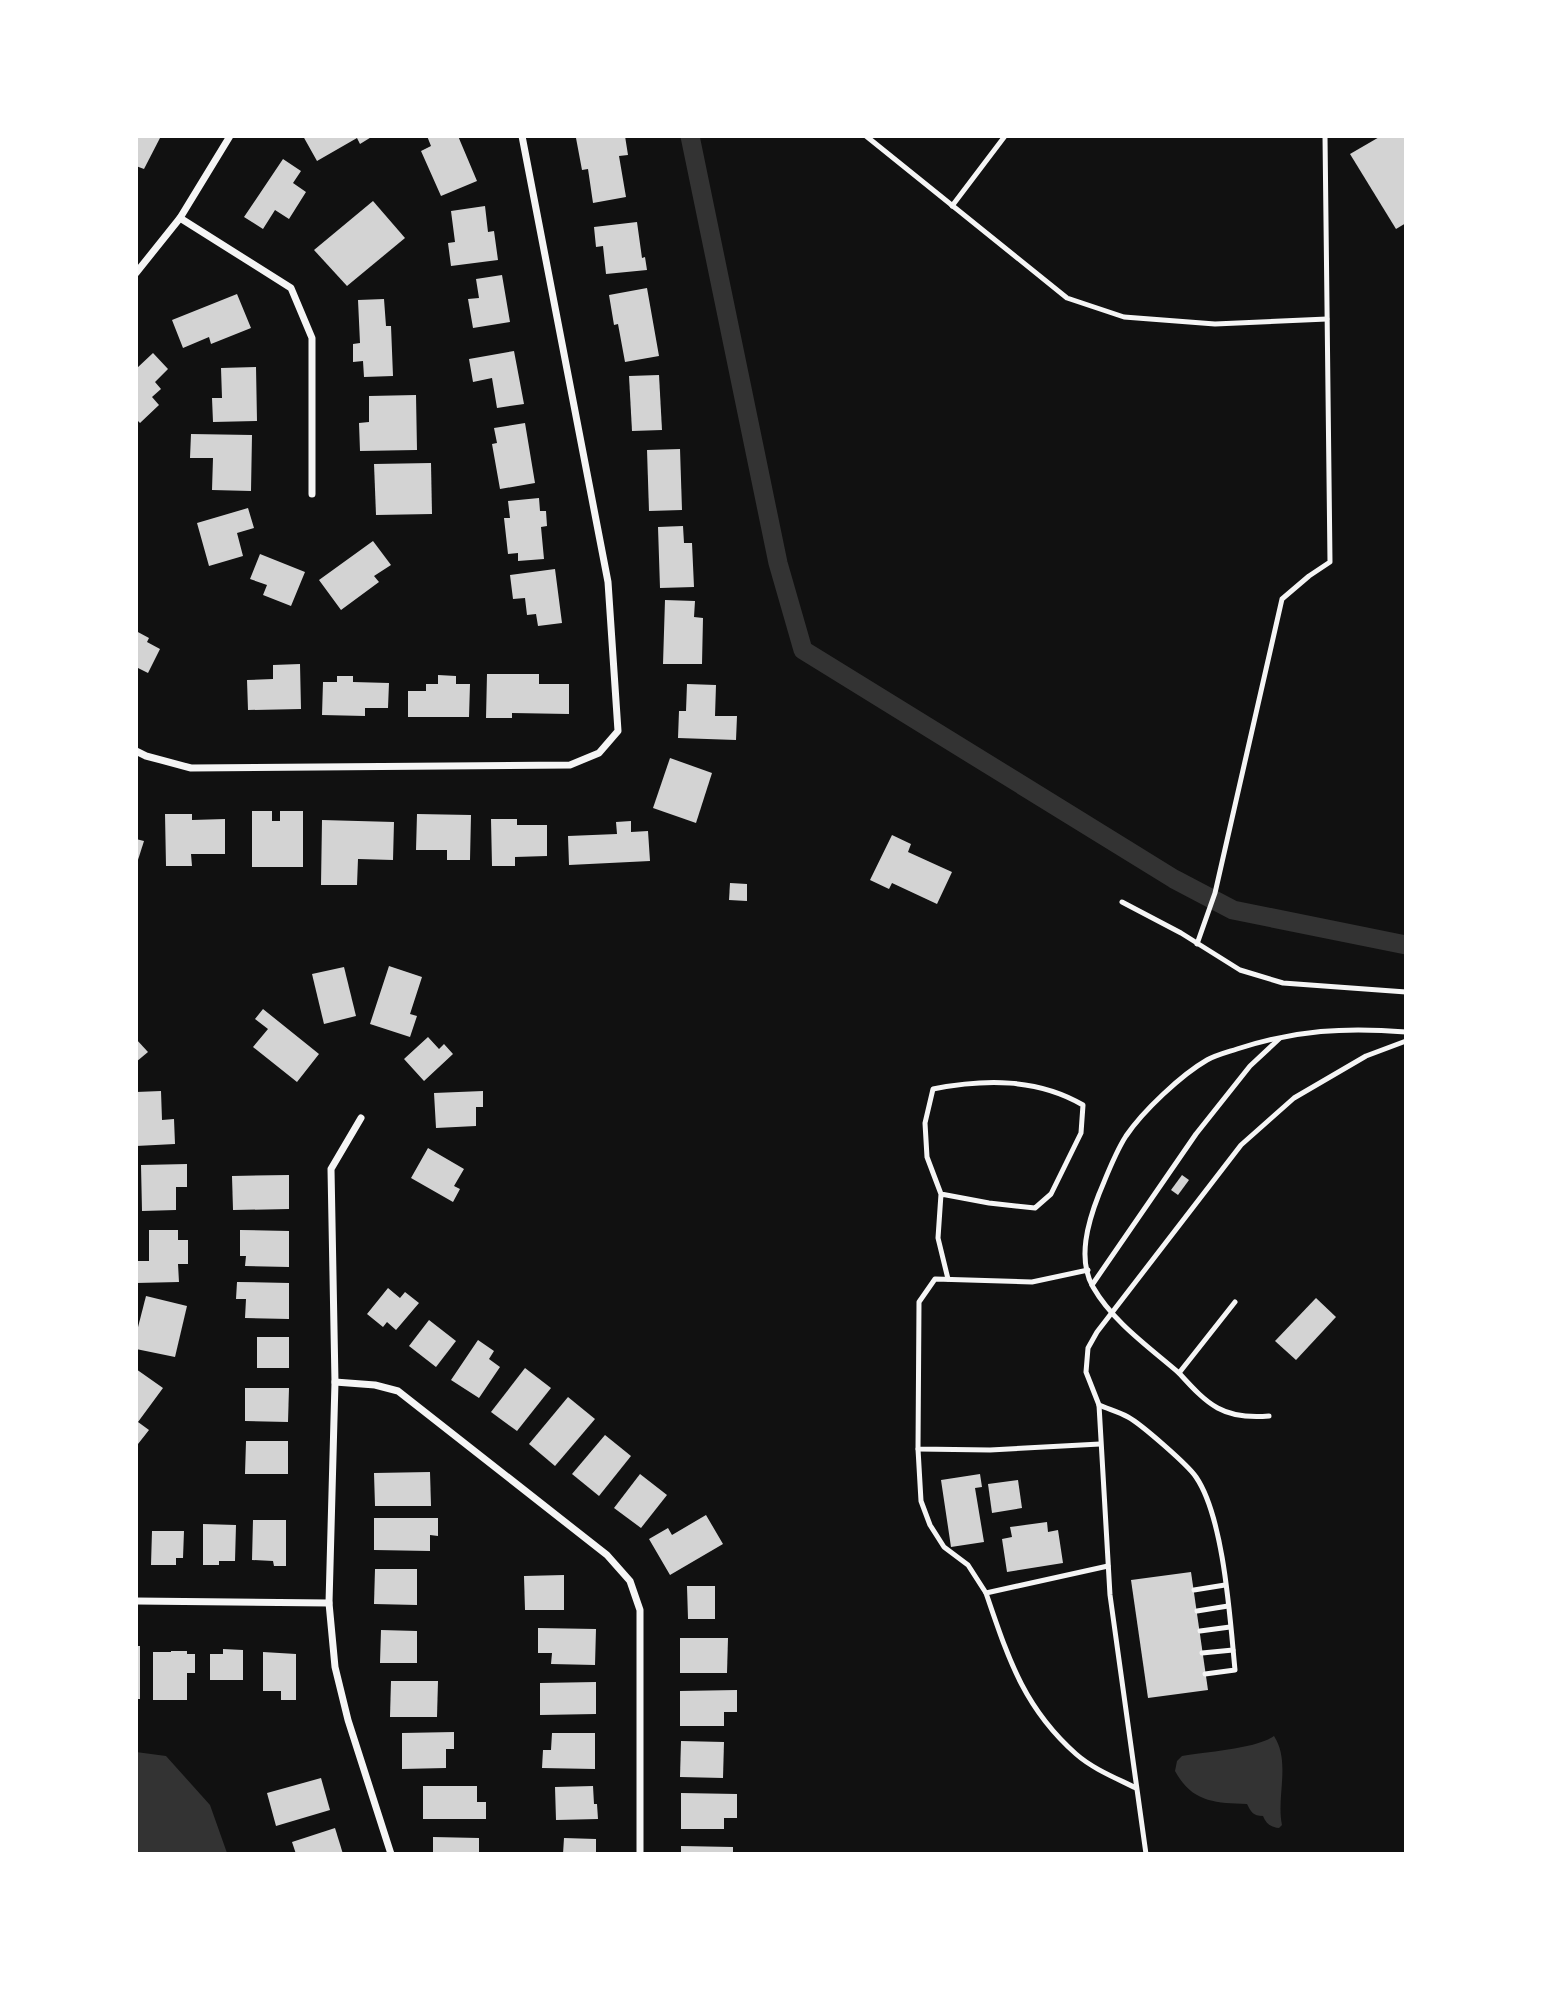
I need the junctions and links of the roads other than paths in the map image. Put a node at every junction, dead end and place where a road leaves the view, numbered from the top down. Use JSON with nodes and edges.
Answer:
{"nodes":[{"id":1,"x":230,"y":136,"type":"edge"},
{"id":2,"x":522,"y":136,"type":"edge"},
{"id":3,"x":866,"y":136,"type":"edge"},
{"id":4,"x":1005,"y":136,"type":"edge"},
{"id":5,"x":1325,"y":136,"type":"edge"},
{"id":6,"x":952,"y":206,"type":"junction"},
{"id":7,"x":180,"y":218,"type":"junction"},
{"id":8,"x":136,"y":273,"type":"edge"},
{"id":9,"x":1327,"y":319,"type":"junction"},
{"id":10,"x":312,"y":494,"type":"dead end"},
{"id":11,"x":136,"y":751,"type":"edge"},
{"id":12,"x":1122,"y":902,"type":"dead end"},
{"id":13,"x":1197,"y":944,"type":"junction"},
{"id":14,"x":1405,"y":992,"type":"edge"},
{"id":15,"x":1405,"y":1032,"type":"edge"},
{"id":16,"x":1279,"y":1039,"type":"junction"},
{"id":17,"x":1405,"y":1041,"type":"edge"},
{"id":18,"x":361,"y":1118,"type":"dead end"},
{"id":19,"x":941,"y":1194,"type":"junction"},
{"id":20,"x":1087,"y":1270,"type":"junction"},
{"id":21,"x":948,"y":1279,"type":"junction"},
{"id":22,"x":1091,"y":1285,"type":"junction"},
{"id":23,"x":1235,"y":1302,"type":"dead end"},
{"id":24,"x":1112,"y":1313,"type":"junction"},
{"id":25,"x":1179,"y":1373,"type":"junction"},
{"id":26,"x":335,"y":1382,"type":"junction"},
{"id":27,"x":1098,"y":1405,"type":"junction"},
{"id":28,"x":1269,"y":1416,"type":"dead end"},
{"id":29,"x":1100,"y":1444,"type":"junction"},
{"id":30,"x":918,"y":1449,"type":"junction"},
{"id":31,"x":1108,"y":1566,"type":"junction"},
{"id":32,"x":1225,"y":1585,"type":"junction"},
{"id":33,"x":1194,"y":1590,"type":"dead end"},
{"id":34,"x":986,"y":1593,"type":"junction"},
{"id":35,"x":136,"y":1601,"type":"edge"},
{"id":36,"x":329,"y":1603,"type":"junction"},
{"id":37,"x":1228,"y":1606,"type":"junction"},
{"id":38,"x":1197,"y":1611,"type":"dead end"},
{"id":39,"x":1230,"y":1627,"type":"junction"},
{"id":40,"x":1200,"y":1632,"type":"dead end"},
{"id":41,"x":1233,"y":1650,"type":"junction"},
{"id":42,"x":1202,"y":1653,"type":"dead end"},
{"id":43,"x":1205,"y":1674,"type":"dead end"},
{"id":44,"x":1136,"y":1788,"type":"junction"},
{"id":45,"x":391,"y":1853,"type":"edge"},
{"id":46,"x":640,"y":1853,"type":"edge"},
{"id":47,"x":1146,"y":1853,"type":"edge"}],
"edges":[{"from":1,"to":7,"type":"street"},
{"from":2,"to":11,"type":"street"},
{"from":3,"to":6,"type":"lane"},
{"from":4,"to":6,"type":"lane"},
{"from":5,"to":9,"type":"lane"},
{"from":6,"to":9,"type":"lane"},
{"from":7,"to":8,"type":"street"},
{"from":7,"to":10,"type":"street"},
{"from":9,"to":13,"type":"lane"},
{"from":12,"to":13,"type":"lane"},
{"from":13,"to":14,"type":"lane"},
{"from":15,"to":16,"type":"lane"},
{"from":16,"to":20,"type":"lane"},
{"from":16,"to":22,"type":"lane"},
{"from":17,"to":24,"type":"lane"},
{"from":18,"to":26,"type":"street"},
{"from":19,"to":19,"type":"lane"},
{"from":19,"to":21,"type":"lane"},
{"from":20,"to":21,"type":"lane"},
{"from":20,"to":22,"type":"lane"},
{"from":21,"to":30,"type":"lane"},
{"from":22,"to":24,"type":"lane"},
{"from":23,"to":25,"type":"lane"},
{"from":24,"to":25,"type":"lane"},
{"from":24,"to":27,"type":"lane"},
{"from":25,"to":28,"type":"lane"},
{"from":26,"to":36,"type":"street"},
{"from":26,"to":46,"type":"street"},
{"from":27,"to":29,"type":"lane"},
{"from":27,"to":32,"type":"lane"},
{"from":29,"to":30,"type":"lane"},
{"from":29,"to":31,"type":"lane"},
{"from":30,"to":34,"type":"lane"},
{"from":31,"to":34,"type":"lane"},
{"from":31,"to":44,"type":"lane"},
{"from":32,"to":33,"type":"lane"},
{"from":32,"to":37,"type":"lane"},
{"from":34,"to":44,"type":"lane"},
{"from":35,"to":36,"type":"street"},
{"from":36,"to":45,"type":"street"},
{"from":37,"to":38,"type":"lane"},
{"from":37,"to":39,"type":"lane"},
{"from":39,"to":40,"type":"lane"},
{"from":39,"to":41,"type":"lane"},
{"from":41,"to":42,"type":"lane"},
{"from":41,"to":43,"type":"lane"},
{"from":44,"to":47,"type":"lane"}]}
